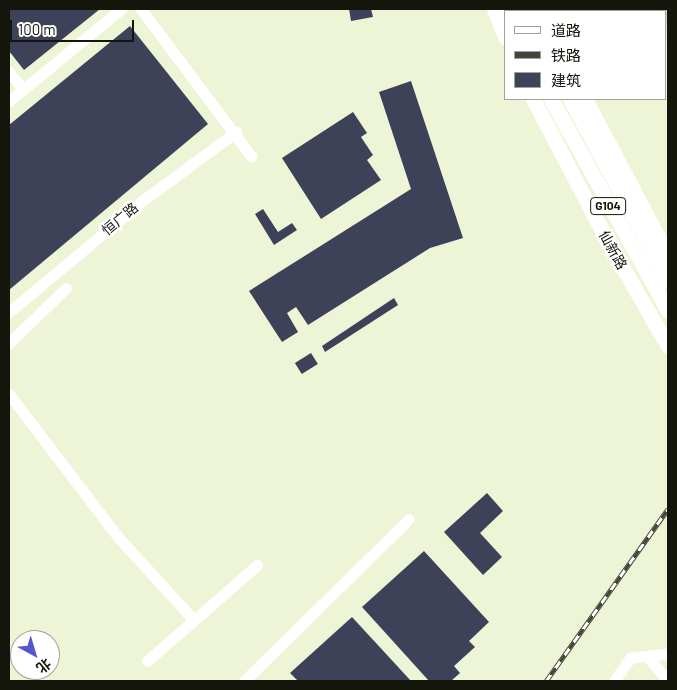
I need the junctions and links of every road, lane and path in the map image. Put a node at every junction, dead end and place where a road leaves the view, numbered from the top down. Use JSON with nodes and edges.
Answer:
{"nodes":[{"id":1,"x":122,"y":9,"type":"edge"},
{"id":2,"x":141,"y":9,"type":"edge"},
{"id":3,"x":494,"y":9,"type":"edge"},
{"id":4,"x":498,"y":9,"type":"edge"},
{"id":5,"x":504,"y":23,"type":"edge"},
{"id":6,"x":504,"y":33,"type":"edge"},
{"id":7,"x":9,"y":72,"type":"edge"},
{"id":8,"x":23,"y":89,"type":"junction"},
{"id":9,"x":535,"y":100,"type":"edge"},
{"id":10,"x":535,"y":100,"type":"edge"},
{"id":11,"x":552,"y":100,"type":"edge"},
{"id":12,"x":571,"y":100,"type":"edge"},
{"id":13,"x":586,"y":100,"type":"edge"},
{"id":14,"x":591,"y":100,"type":"edge"},
{"id":15,"x":9,"y":101,"type":"edge"},
{"id":16,"x":236,"y":132,"type":"junction"},
{"id":17,"x":251,"y":156,"type":"dead end"},
{"id":18,"x":668,"y":247,"type":"edge"},
{"id":19,"x":668,"y":256,"type":"edge"},
{"id":20,"x":668,"y":280,"type":"edge"},
{"id":21,"x":66,"y":288,"type":"dead end"},
{"id":22,"x":668,"y":311,"type":"edge"},
{"id":23,"x":9,"y":312,"type":"edge"},
{"id":24,"x":668,"y":337,"type":"edge"},
{"id":25,"x":9,"y":343,"type":"edge"},
{"id":26,"x":668,"y":346,"type":"edge"},
{"id":27,"x":9,"y":394,"type":"edge"},
{"id":28,"x":409,"y":519,"type":"dead end"},
{"id":29,"x":257,"y":565,"type":"dead end"},
{"id":30,"x":193,"y":619,"type":"junction"},
{"id":31,"x":668,"y":652,"type":"edge"},
{"id":32,"x":648,"y":656,"type":"junction"},
{"id":33,"x":147,"y":661,"type":"dead end"},
{"id":34,"x":244,"y":681,"type":"edge"},
{"id":35,"x":614,"y":681,"type":"edge"},
{"id":36,"x":668,"y":681,"type":"edge"}],
"edges":[{"from":1,"to":8,"type":"street"},
{"from":2,"to":16,"type":"street"},
{"from":3,"to":6,"type":"main road"},
{"from":4,"to":5,"type":"main road"},
{"from":7,"to":8,"type":"street"},
{"from":8,"to":15,"type":"street"},
{"from":9,"to":24,"type":"main road","name":"仙新路"},
{"from":10,"to":26,"type":"main road","name":"仙新路"},
{"from":11,"to":22,"type":"main road","name":"仙新路","number":"G104"},
{"from":12,"to":20,"type":"main road"},
{"from":13,"to":19,"type":"main road"},
{"from":14,"to":18,"type":"main road"},
{"from":16,"to":17,"type":"street"},
{"from":16,"to":23,"type":"street","name":"恒广路"},
{"from":21,"to":25,"type":"street"},
{"from":27,"to":30,"type":"street"},
{"from":28,"to":34,"type":"street"},
{"from":29,"to":30,"type":"street"},
{"from":30,"to":33,"type":"street"},
{"from":31,"to":32,"type":"street"},
{"from":32,"to":35,"type":"street"},
{"from":32,"to":36,"type":"street"}]}
